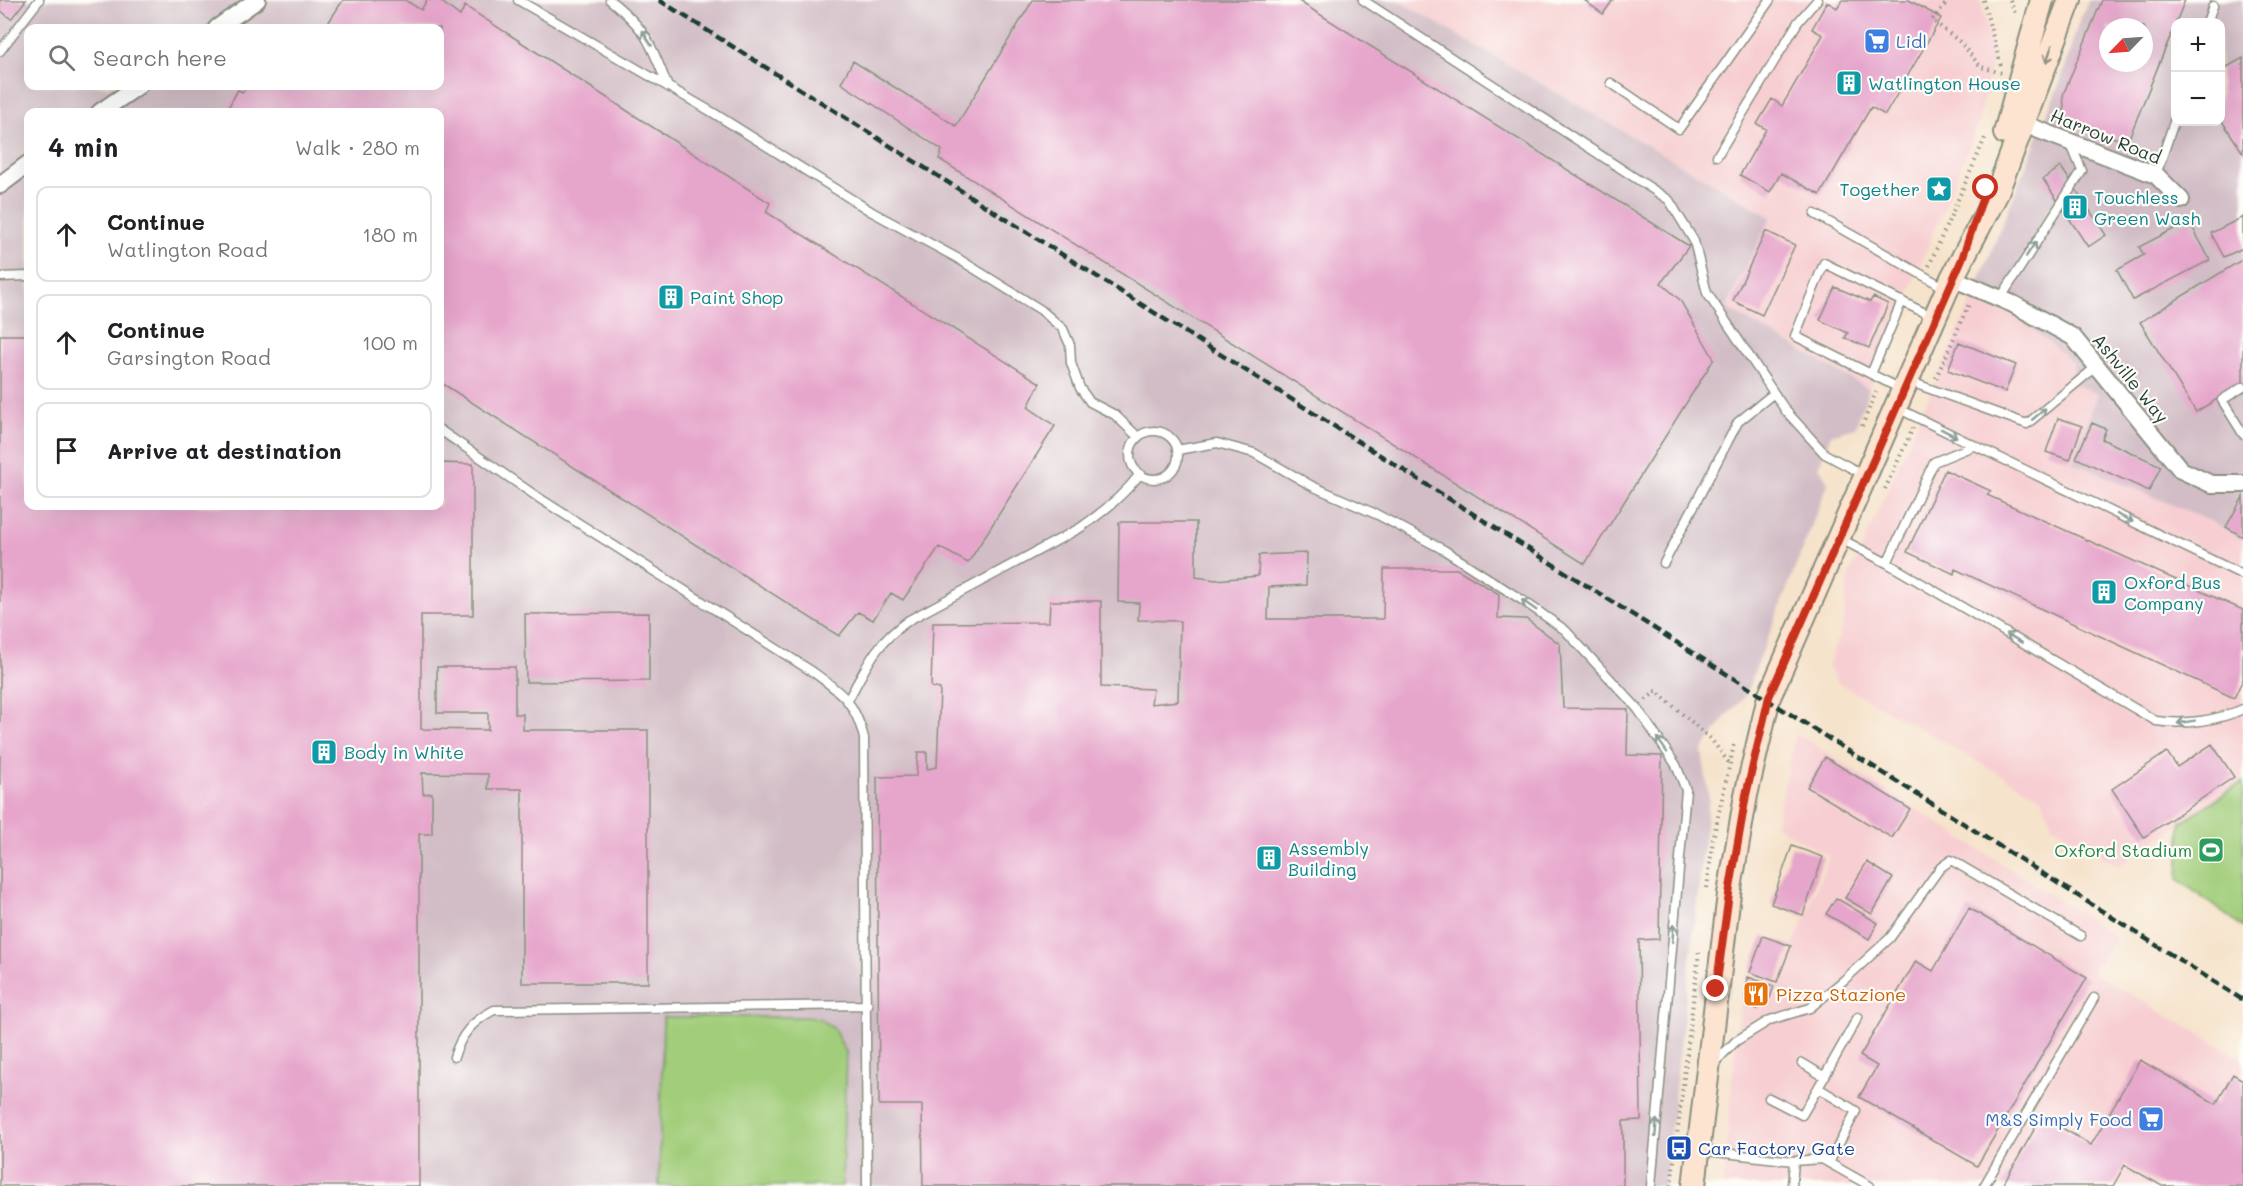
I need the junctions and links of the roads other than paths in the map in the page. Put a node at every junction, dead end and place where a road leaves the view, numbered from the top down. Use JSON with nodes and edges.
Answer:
{"nodes":[{"id":1,"x":39,"y":0,"type":"edge"},
{"id":2,"x":257,"y":0,"type":"edge"},
{"id":3,"x":518,"y":0,"type":"edge"},
{"id":4,"x":610,"y":0,"type":"edge"},
{"id":5,"x":1363,"y":0,"type":"edge"},
{"id":6,"x":1770,"y":0,"type":"edge"},
{"id":7,"x":1817,"y":0,"type":"edge"},
{"id":8,"x":2042,"y":0,"type":"edge"},
{"id":9,"x":2070,"y":0,"type":"edge"},
{"id":10,"x":2213,"y":6,"type":"dead end"},
{"id":11,"x":2208,"y":18,"type":"edge"},
{"id":12,"x":223,"y":24,"type":"edge"},
{"id":13,"x":0,"y":51,"type":"edge"},
{"id":14,"x":1611,"y":83,"type":"dead end"},
{"id":15,"x":668,"y":87,"type":"junction"},
{"id":16,"x":133,"y":90,"type":"edge"},
{"id":17,"x":108,"y":108,"type":"edge"},
{"id":18,"x":2016,"y":121,"type":"junction"},
{"id":19,"x":2172,"y":126,"type":"edge"},
{"id":20,"x":2070,"y":142,"type":"junction"},
{"id":21,"x":1717,"y":156,"type":"dead end"},
{"id":22,"x":24,"y":167,"type":"edge"},
{"id":23,"x":2156,"y":175,"type":"junction"},
{"id":24,"x":3,"y":179,"type":"edge"},
{"id":25,"x":2181,"y":200,"type":"dead end"},
{"id":26,"x":1815,"y":214,"type":"dead end"},
{"id":27,"x":24,"y":276,"type":"edge"},
{"id":28,"x":1954,"y":276,"type":"junction"},
{"id":29,"x":0,"y":277,"type":"edge"},
{"id":30,"x":2000,"y":298,"type":"junction"},
{"id":31,"x":1902,"y":301,"type":"junction"},
{"id":32,"x":1936,"y":319,"type":"junction"},
{"id":33,"x":2097,"y":366,"type":"junction"},
{"id":34,"x":1871,"y":374,"type":"junction"},
{"id":35,"x":2243,"y":387,"type":"edge"},
{"id":36,"x":1774,"y":393,"type":"junction"},
{"id":37,"x":1903,"y":393,"type":"junction"},
{"id":38,"x":444,"y":433,"type":"edge"},
{"id":39,"x":2243,"y":434,"type":"edge"},
{"id":40,"x":1138,"y":437,"type":"junction"},
{"id":41,"x":1973,"y":446,"type":"junction"},
{"id":42,"x":1177,"y":450,"type":"junction"},
{"id":43,"x":1140,"y":474,"type":"junction"},
{"id":44,"x":1867,"y":476,"type":"junction"},
{"id":45,"x":2243,"y":484,"type":"edge"},
{"id":46,"x":1839,"y":538,"type":"junction"},
{"id":47,"x":1887,"y":562,"type":"junction"},
{"id":48,"x":1664,"y":563,"type":"dead end"},
{"id":49,"x":2243,"y":575,"type":"edge"},
{"id":50,"x":848,"y":700,"type":"junction"},
{"id":51,"x":2243,"y":709,"type":"edge"},
{"id":52,"x":2081,"y":936,"type":"dead end"},
{"id":53,"x":2094,"y":998,"type":"dead end"},
{"id":54,"x":868,"y":1005,"type":"junction"},
{"id":55,"x":1858,"y":1017,"type":"dead end"},
{"id":56,"x":454,"y":1057,"type":"dead end"},
{"id":57,"x":1802,"y":1064,"type":"dead end"},
{"id":58,"x":1708,"y":1068,"type":"junction"},
{"id":59,"x":1825,"y":1077,"type":"junction"},
{"id":60,"x":1818,"y":1088,"type":"junction"},
{"id":61,"x":1769,"y":1098,"type":"dead end"},
{"id":62,"x":1698,"y":1150,"type":"junction"},
{"id":63,"x":1794,"y":1161,"type":"junction"},
{"id":64,"x":1829,"y":1163,"type":"junction"},
{"id":65,"x":867,"y":1186,"type":"edge"},
{"id":66,"x":1651,"y":1186,"type":"edge"},
{"id":67,"x":1694,"y":1186,"type":"edge"},
{"id":68,"x":1792,"y":1186,"type":"edge"},
{"id":69,"x":1870,"y":1186,"type":"edge"},
{"id":70,"x":1984,"y":1186,"type":"edge"}],
"edges":[{"from":1,"to":13,"type":"lane"},
{"from":2,"to":12,"type":"street"},
{"from":3,"to":15,"type":"lane"},
{"from":15,"to":4,"type":"lane","one_way":true},
{"from":5,"to":36,"type":"lane"},
{"from":6,"to":14,"type":"lane"},
{"from":7,"to":21,"type":"lane"},
{"from":8,"to":18,"type":"main road"},
{"from":9,"to":18,"type":"main road","one_way":true},
{"from":10,"to":11,"type":"lane"},
{"from":15,"to":40,"type":"lane"},
{"from":16,"to":17,"type":"street"},
{"from":18,"to":20,"type":"street","name":"Harrow Road"},
{"from":18,"to":28,"type":"main road"},
{"from":19,"to":23,"type":"lane"},
{"from":20,"to":23,"type":"street","name":"Harrow Road"},
{"from":30,"to":20,"type":"lane","one_way":true},
{"from":22,"to":24,"type":"street"},
{"from":23,"to":25,"type":"street","name":"Harrow Road"},
{"from":26,"to":28,"type":"lane"},
{"from":27,"to":29,"type":"lane"},
{"from":28,"to":30,"type":"street","name":"Ashville Way"},
{"from":28,"to":32,"type":"main road"},
{"from":30,"to":33,"type":"street","name":"Ashville Way"},
{"from":31,"to":32,"type":"lane"},
{"from":31,"to":34,"type":"lane"},
{"from":31,"to":34,"type":"lane"},
{"from":32,"to":37,"type":"main road"},
{"from":37,"to":33,"type":"lane","one_way":true},
{"from":33,"to":45,"type":"street","name":"Ashville Way"},
{"from":34,"to":37,"type":"lane"},
{"from":35,"to":39,"type":"lane"},
{"from":36,"to":44,"type":"lane"},
{"from":36,"to":48,"type":"lane"},
{"from":37,"to":41,"type":"lane","one_way":true},
{"from":37,"to":44,"type":"main road"},
{"from":38,"to":50,"type":"lane"},
{"from":40,"to":42,"type":"lane"},
{"from":40,"to":43,"type":"lane"},
{"from":41,"to":47,"type":"lane"},
{"from":41,"to":49,"type":"lane","one_way":true},
{"from":42,"to":43,"type":"lane"},
{"from":66,"to":42,"type":"lane","one_way":true},
{"from":43,"to":50,"type":"lane"},
{"from":44,"to":46,"type":"main road"},
{"from":46,"to":47,"type":"lane"},
{"from":46,"to":58,"type":"main road"},
{"from":51,"to":47,"type":"lane","one_way":true},
{"from":50,"to":54,"type":"lane"},
{"from":52,"to":58,"type":"lane"},
{"from":53,"to":70,"type":"lane"},
{"from":54,"to":56,"type":"lane"},
{"from":54,"to":65,"type":"lane"},
{"from":55,"to":59,"type":"lane"},
{"from":57,"to":59,"type":"lane"},
{"from":58,"to":62,"type":"main road"},
{"from":59,"to":60,"type":"lane"},
{"from":60,"to":61,"type":"lane"},
{"from":60,"to":64,"type":"lane"},
{"from":62,"to":63,"type":"lane"},
{"from":62,"to":67,"type":"main road"},
{"from":63,"to":64,"type":"lane"},
{"from":63,"to":68,"type":"lane"},
{"from":64,"to":69,"type":"lane"}]}
